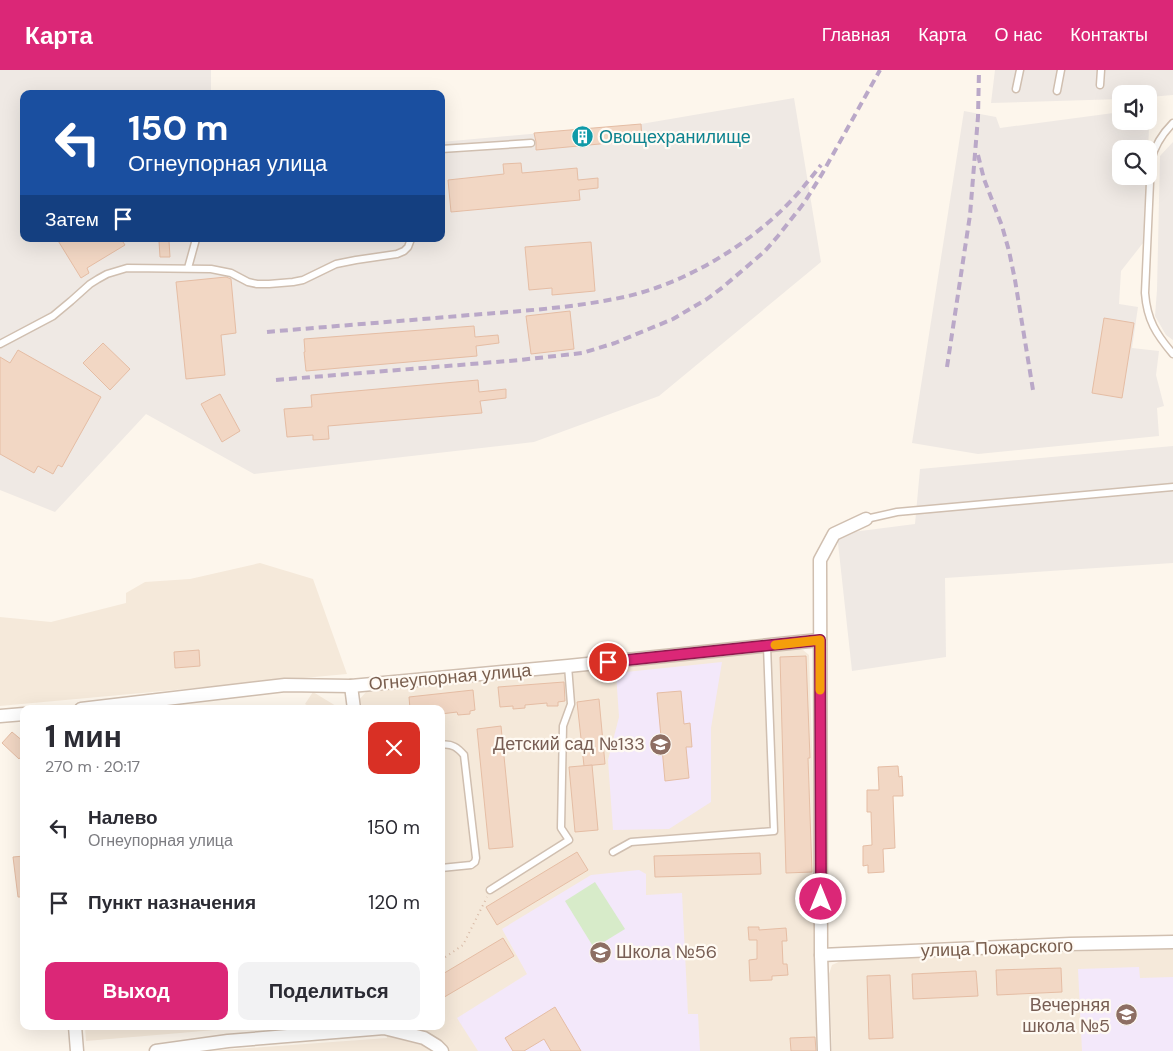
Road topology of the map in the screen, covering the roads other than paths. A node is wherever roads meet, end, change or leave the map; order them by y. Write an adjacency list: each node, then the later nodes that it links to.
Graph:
1 (1020, 70): 5 (lane)
2 (1061, 70): 6 (lane)
3 (1101, 70): 4 (lane)
4 (1100, 85)
5 (1016, 89)
6 (1057, 91)
7 (1173, 123): 14 (lane)
8 (531, 143): 9 (lane)
9 (445, 150)
10 (195, 242): 12 (lane)
11 (410, 242): 12 (lane)
12 (188, 268): 13 (lane)
13 (0, 344)
14 (1173, 354)
15 (1173, 487): 16 (lane)
16 (866, 518): 17 (street)
17 (820, 640): 18 (street, Огнеупорная улица); 30 (street)
18 (767, 646): 19 (street, Огнеупорная улица); 26 (lane)
19 (568, 666): 20 (street, Огнеупорная улица); 28 (lane)
20 (352, 686): 21 (street, Огнеупорная улица); 22 (street)
21 (115, 705)
22 (354, 705)
23 (20, 714): 24 (street)
24 (0, 716)
25 (445, 744): 27 (lane)
26 (613, 852)
27 (445, 868)
28 (490, 890)
29 (1173, 942): 30 (street, улица Пожарского)
30 (821, 955): 37 (street)
31 (75, 1030): 34 (street)
32 (350, 1030): 35 (street)
33 (394, 1030): 36 (street)
34 (77, 1051)
35 (163, 1051)
36 (442, 1051)
37 (824, 1051)

